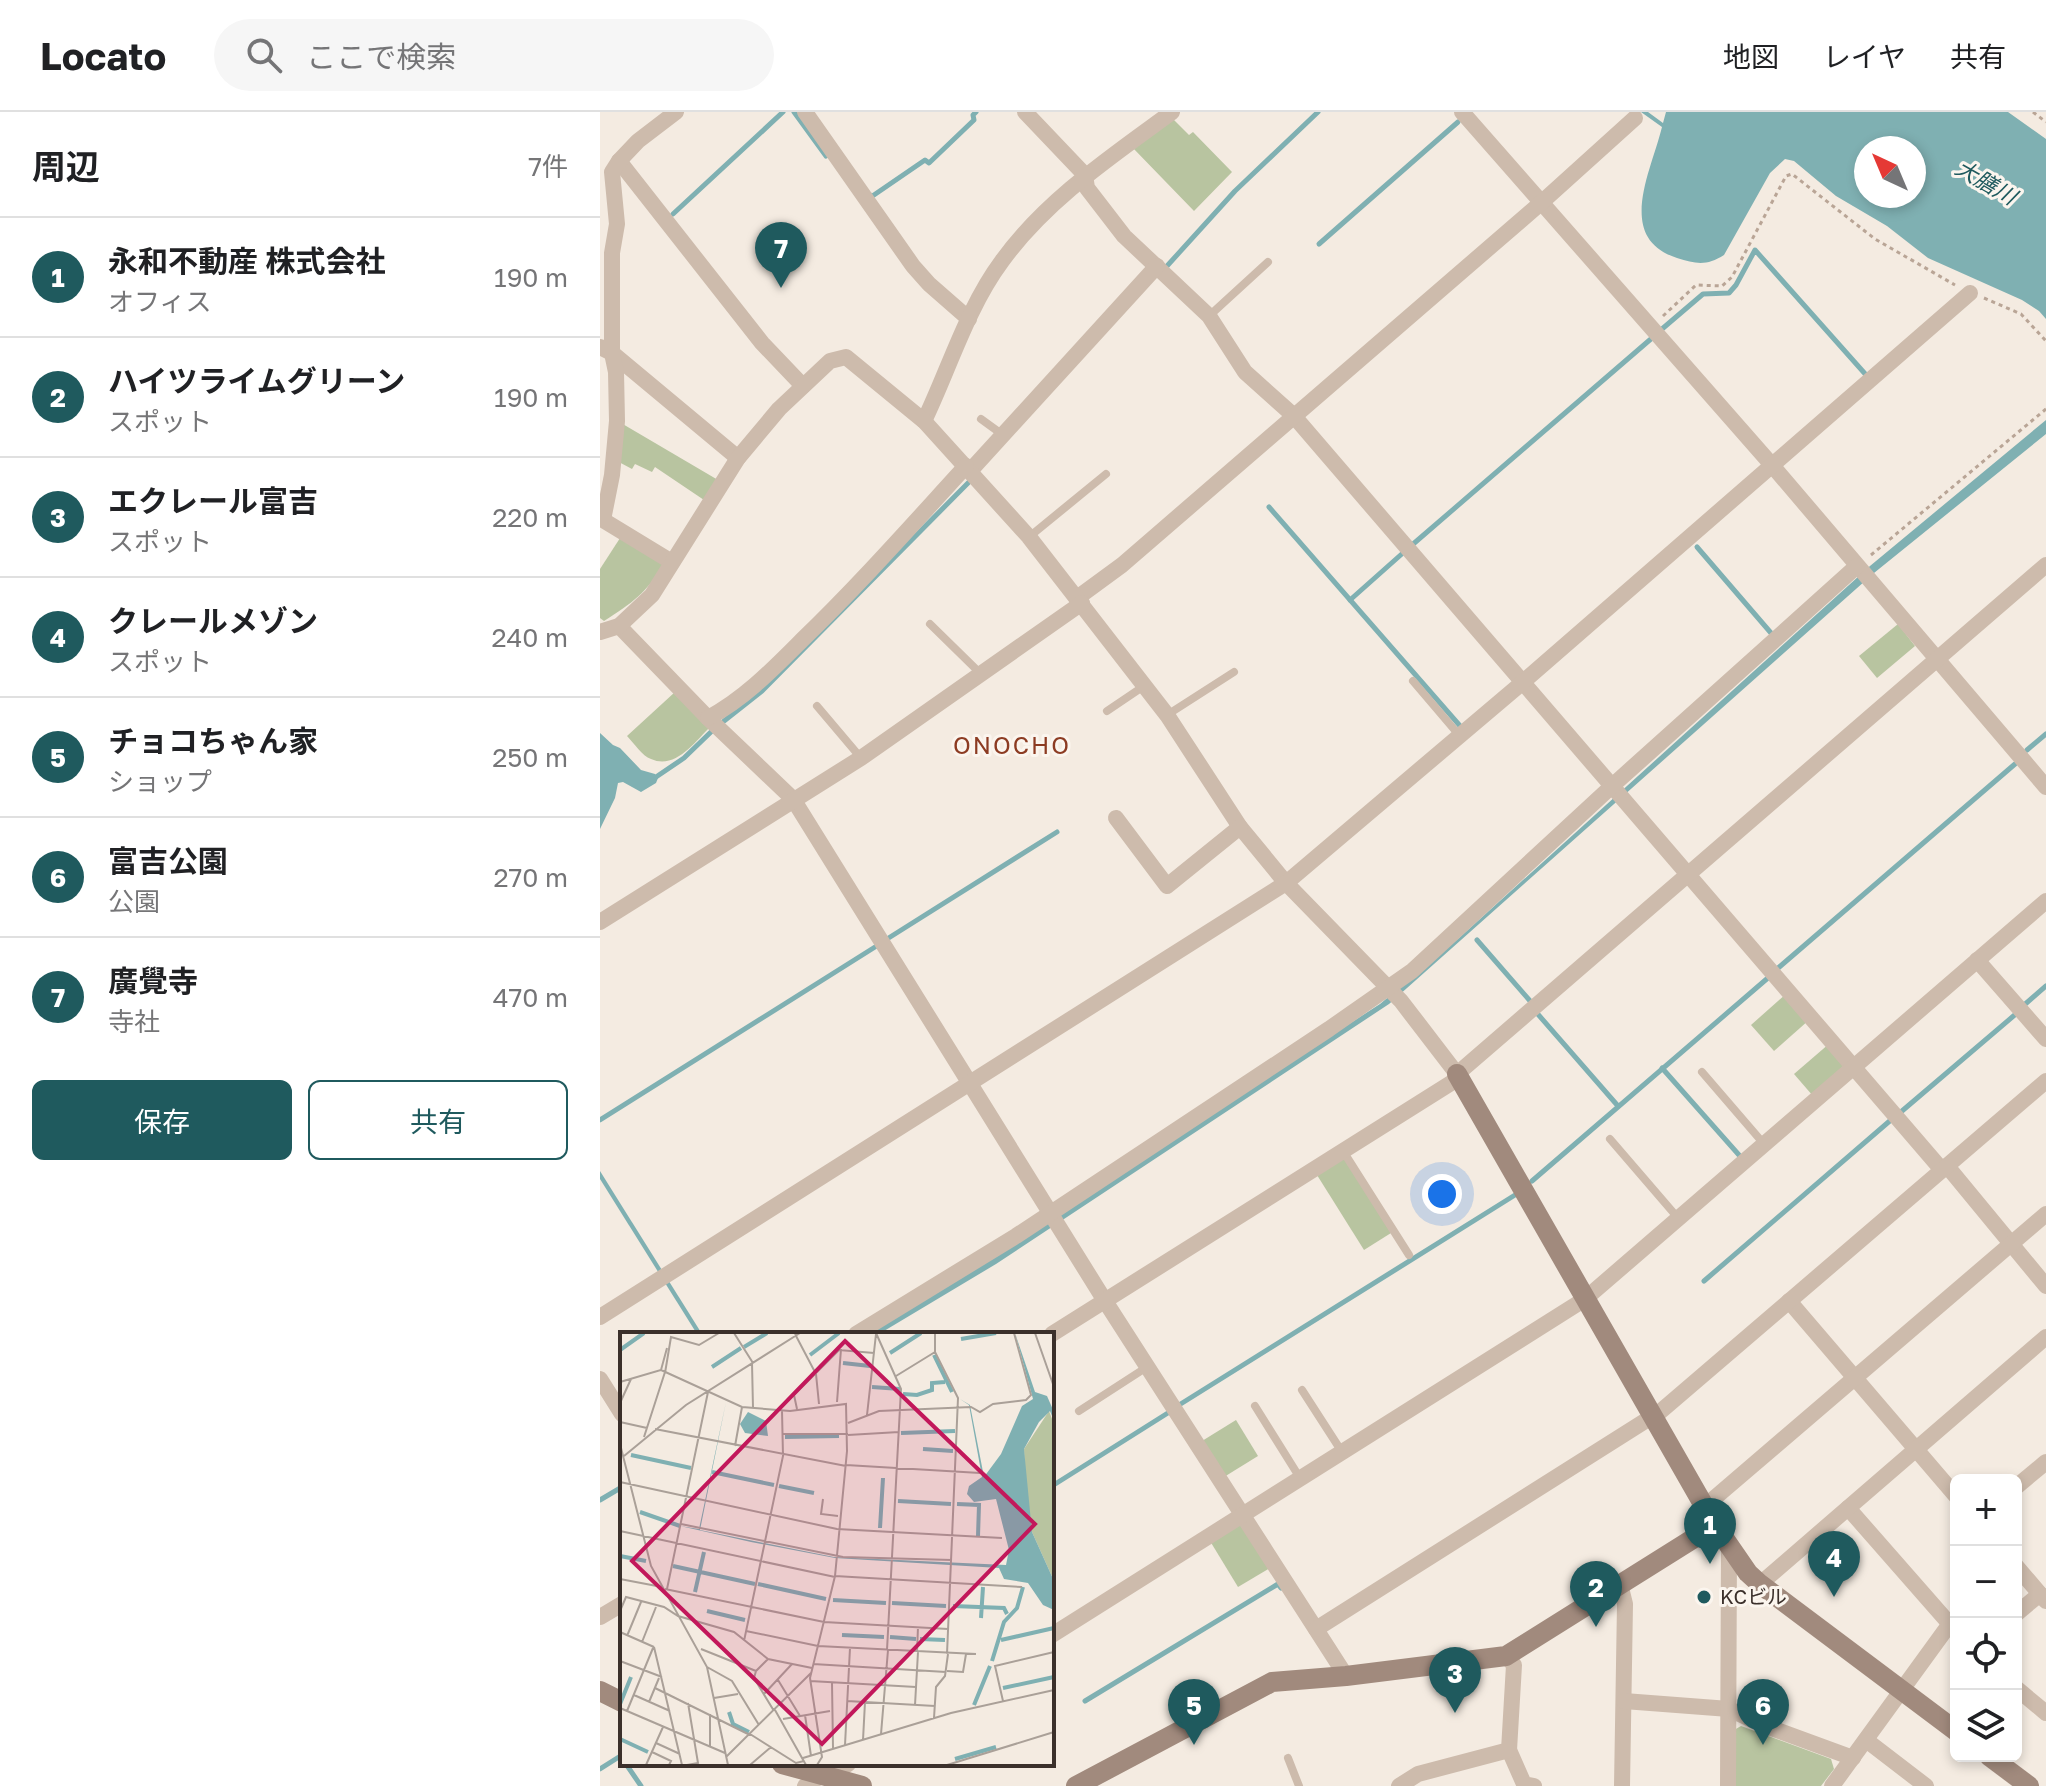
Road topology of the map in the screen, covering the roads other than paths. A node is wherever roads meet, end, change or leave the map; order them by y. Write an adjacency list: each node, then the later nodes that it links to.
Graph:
1 (676, 112): 7 (street)
2 (805, 112): 14 (street)
3 (1025, 112): 8 (street)
4 (1172, 112): 8 (street)
5 (1462, 112): 9 (street)
6 (1635, 118): 9 (street)
7 (619, 161): 15 (street); 16 (street)
8 (1085, 175): 11 (street); 14 (street)
9 (1542, 202): 17 (street); 22 (street)
10 (1268, 262): 13 (lane)
11 (1157, 266): 13 (street); 20 (street)
12 (1970, 293): 22 (street)
13 (1209, 316): 17 (street)
14 (969, 319): 19 (street)
15 (606, 350): 21 (street); 25 (street)
16 (803, 386): 19 (street); 21 (street)
17 (1293, 415): 30 (street); 37 (street)
18 (981, 419): 20 (lane)
19 (924, 421): 23 (street)
20 (1003, 435): 23 (street)
21 (738, 458): 27 (street)
22 (1771, 464): 29 (street); 37 (street)
23 (968, 468): 26 (street); 42 (street)
24 (1106, 474): 26 (lane)
25 (602, 519): 27 (street)
26 (1029, 537): 30 (street)
27 (672, 562): 32 (street)
28 (2046, 565): 33 (street)
29 (1863, 573): 33 (street); 46 (street)
30 (1080, 600): 35 (street); 38 (street)
31 (930, 624): 35 (lane)
32 (606, 627): 42 (street)
33 (1935, 659): 45 (street); 50 (street)
34 (1234, 672): 41 (lane)
35 (981, 674): 44 (street)
36 (1413, 681): 43 (lane)
37 (1523, 682): 43 (street); 46 (street)
38 (1144, 685): 40 (lane); 41 (street)
39 (817, 706): 44 (lane)
40 (1107, 711)
41 (1167, 715): 49 (street)
42 (708, 718): 47 (street)
43 (1459, 735): 51 (street)
44 (861, 758): 47 (street)
45 (2046, 787)
46 (1616, 791): 50 (street); 55 (street)
47 (793, 799): 53 (street); 61 (street)
48 (1116, 818): 49 (street)
49 (1240, 827): 51 (street)
50 (1689, 873): 57 (street); 59 (street)
51 (1286, 883): 55 (street); 61 (street)
52 (2046, 901): 54 (street)
53 (600, 922)
54 (1977, 960): 56 (street); 57 (street)
55 (1392, 992): 59 (street); 67 (street)
56 (2046, 1039)
57 (1853, 1066): 63 (street); 65 (street)
58 (1702, 1072): 63 (lane)
59 (1458, 1076): 64 (street); 72 (street)
60 (2046, 1081): 65 (street)
61 (969, 1083): 67 (street); 75 (street)
62 (1610, 1139): 68 (lane)
63 (1764, 1144): 68 (street)
64 (1343, 1151): 70 (lane); 73 (street)
65 (1944, 1168): 69 (street); 74 (street)
66 (2046, 1214): 69 (street)
67 (1054, 1217): 73 (street); 76 (street)
68 (1678, 1218): 72 (street)
69 (2011, 1244): 71 (street); 81 (street)
70 (1409, 1255)
71 (2046, 1286)
72 (1585, 1299): 86 (street); 88 (street)
73 (1105, 1301): 77 (street); 79 (street)
74 (1789, 1301): 81 (street); 86 (street)
75 (600, 1317)
76 (859, 1332)
77 (1054, 1333)
78 (2046, 1337): 87 (street)
79 (1148, 1367): 85 (lane); 94 (street)
80 (600, 1379): 84 (street)
81 (1856, 1379): 87 (street); 95 (street)
82 (1302, 1390): 88 (lane)
83 (1255, 1406): 90 (lane)
84 (620, 1411)
85 (1079, 1411)
86 (1654, 1416): 95 (street); 105 (street)
87 (1916, 1449): 92 (street); 93 (street)
88 (1342, 1452): 90 (street)
89 (2046, 1462): 91 (street)
90 (1300, 1478): 94 (street)
91 (2022, 1482)
92 (1950, 1489)
93 (1848, 1508): 99 (street); 104 (street)
94 (1243, 1514): 105 (street); 107 (street)
95 (1710, 1516): 96 (street); 98 (street)
96 (1729, 1546): 99 (street); 115 (street)
97 (2022, 1573): 100 (street)
98 (1620, 1584): 108 (street); 114 (street)
99 (1760, 1584): 112 (street)
100 (2043, 1598): 102 (street)
101 (620, 1605): 103 (street)
102 (2022, 1610)
103 (600, 1617)
104 (1950, 1625)
105 (1316, 1629): 109 (street)
106 (1950, 1632): 112 (street)
107 (1054, 1634)
108 (1506, 1656): 109 (street); 119 (street)
109 (1346, 1676): 127 (street)
110 (2018, 1690): 116 (street)
111 (600, 1691): 113 (street)
112 (1903, 1691): 117 (street); 118 (street)
113 (620, 1701)
114 (1624, 1701): 115 (street); 131 (street)
115 (1729, 1709): 121 (street); 132 (street)
116 (2046, 1713)
117 (1950, 1726)
118 (1866, 1740): 121 (street); 134 (street)
119 (1509, 1750): 129 (street); 130 (street)
120 (1288, 1758): 128 (lane)
121 (1853, 1758): 133 (street)
122 (1997, 1762): 135 (street)
123 (786, 1766): 125 (street)
124 (843, 1766): 125 (street)
125 (817, 1780): 126 (street)
126 (862, 1786)
127 (1076, 1786)
128 (1299, 1786)
129 (1399, 1786)
130 (1534, 1786)
131 (1622, 1786)
132 (1728, 1786)
133 (1832, 1786)
134 (1926, 1786)
135 (2029, 1786)

